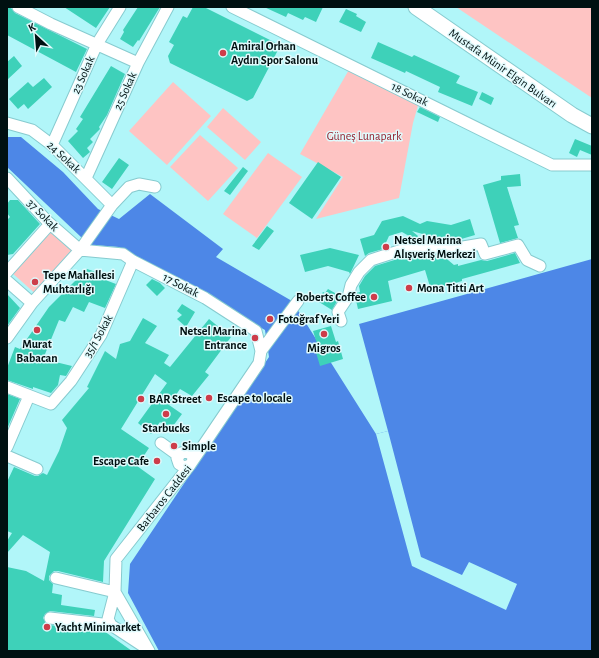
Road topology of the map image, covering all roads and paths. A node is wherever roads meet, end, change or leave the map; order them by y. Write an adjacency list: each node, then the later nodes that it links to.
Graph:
1 (18, 7): 6 (street)
2 (120, 7): 6 (street, 23 Sokak)
3 (168, 7): 7 (street, 25 Sokak)
4 (232, 7): 11 (street, 18 Sokak)
5 (416, 7): 9 (street, Mustafa Münir Elgin Bulvarı)
6 (97, 44): 7 (street); 10 (street, 23 Sokak)
7 (138, 63): 12 (street, 25 Sokak)
8 (7, 123): 10 (street, 24 Sokak)
9 (592, 126)
10 (52, 145): 12 (street, 24 Sokak)
11 (592, 166)
12 (86, 178): 15 (street, 24 Sokak)
13 (9, 184): 16 (street, 37 Sokak)
14 (155, 188): 15 (street)
15 (110, 207): 17 (street)
16 (50, 224): 17 (street, 37 Sokak); 20 (street)
17 (82, 247): 18 (street, 17 Sokak); 23 (street)
18 (133, 261): 26 (street, 17 Sokak); 28 (street, 35/1 Sokak)
19 (540, 266): 24 (street)
20 (7, 272)
21 (7, 281): 23 (street)
22 (298, 301): 26 (street, Barbaros Caddesi)
23 (32, 303): 25 (street)
24 (341, 321)
25 (7, 338)
26 (261, 351): 32 (street, Barbaros Caddesi)
27 (7, 387): 28 (street)
28 (29, 396): 30 (street)
29 (161, 443): 32 (street)
30 (7, 447)
31 (7, 456): 33 (street)
32 (192, 463): 35 (street, Barbaros Caddesi)
33 (37, 469)
34 (56, 578): 35 (street)
35 (115, 592): 37 (street, Barbaros Caddesi); 38 (street)
36 (50, 618): 37 (street)
37 (111, 625): 38 (street)
38 (149, 650)

